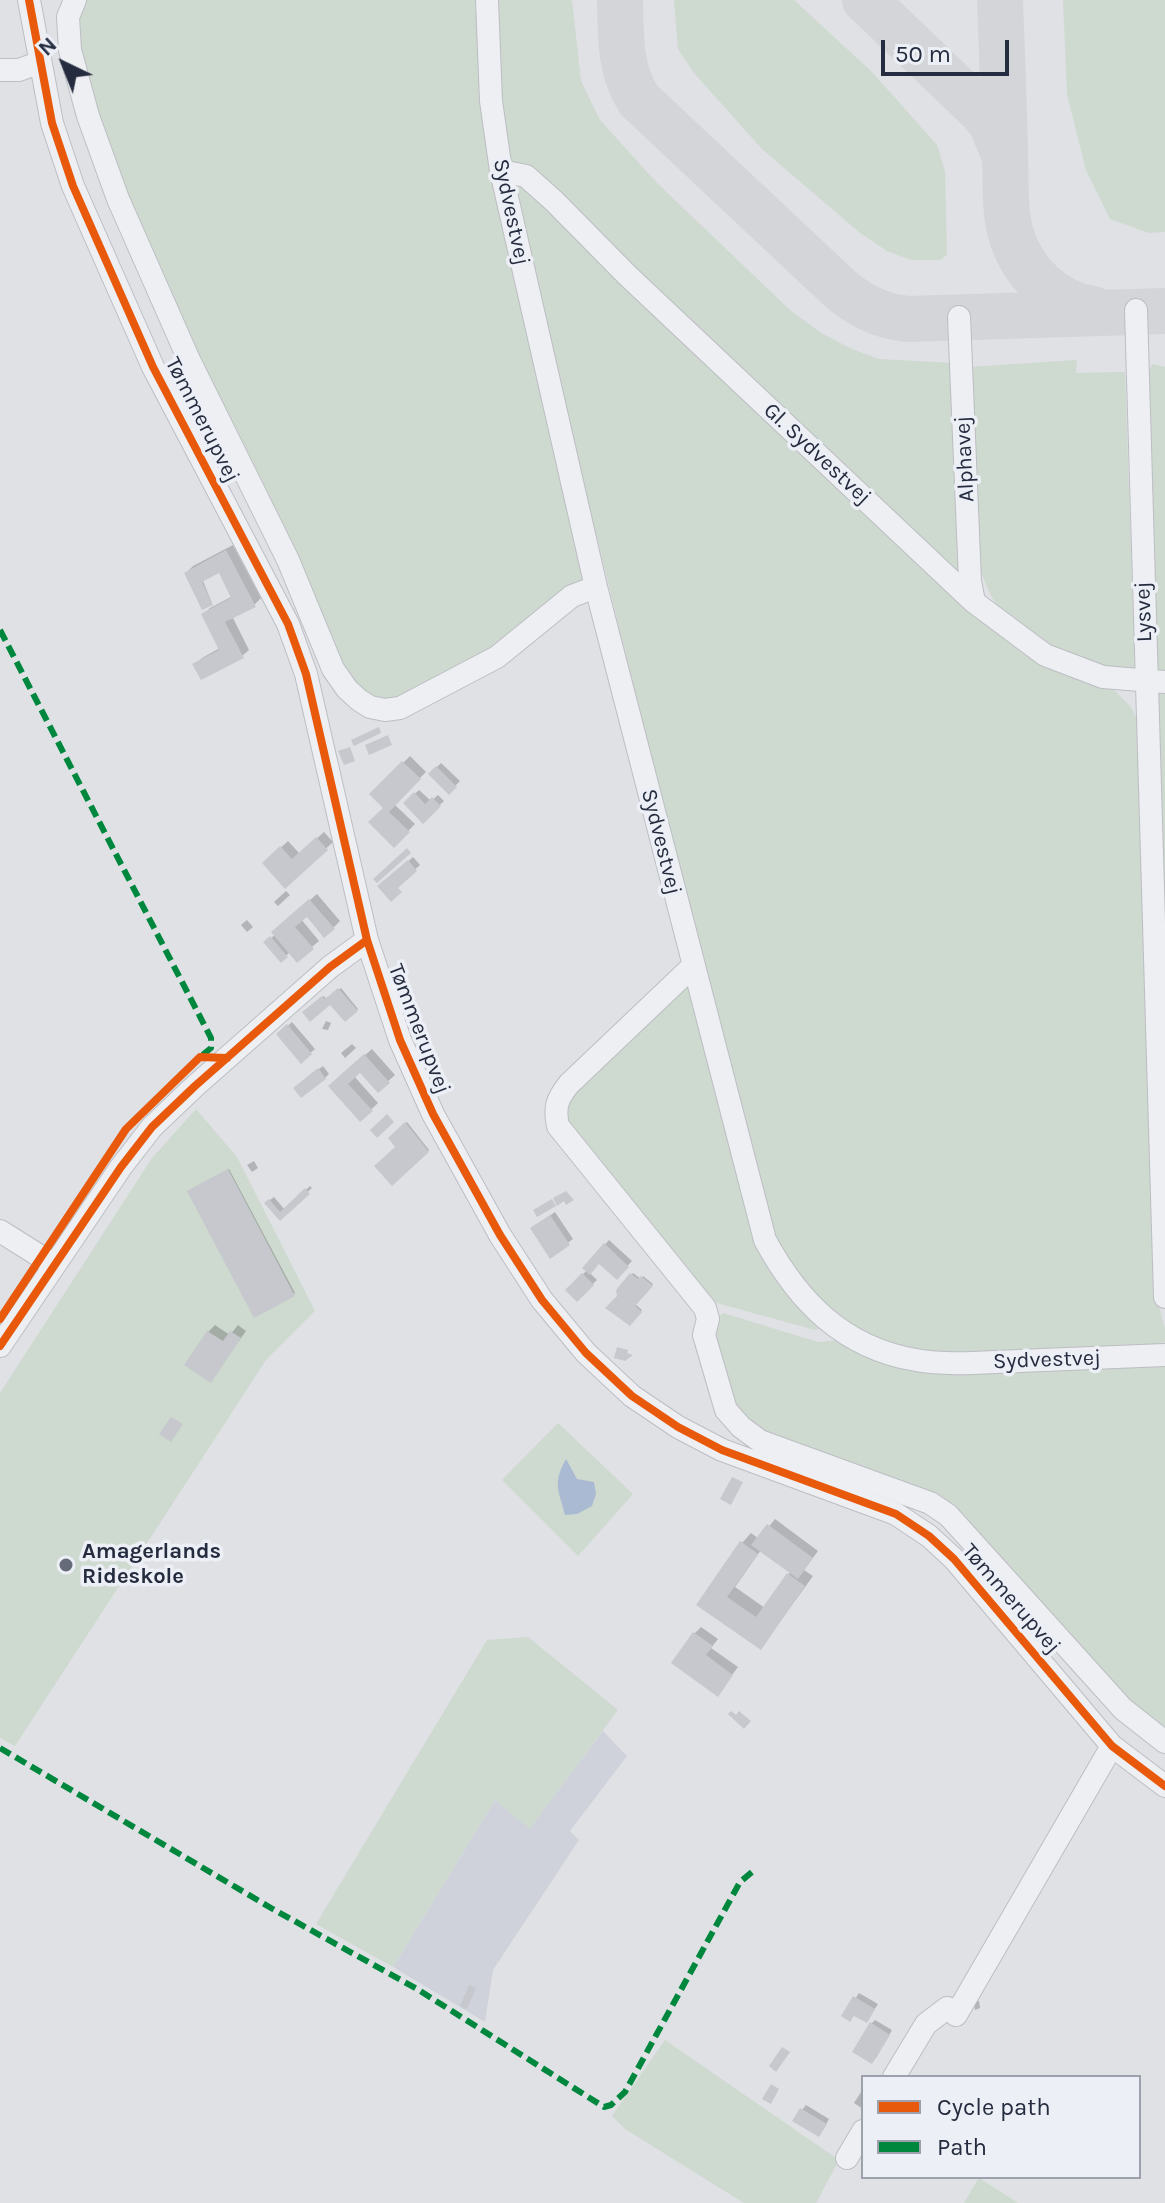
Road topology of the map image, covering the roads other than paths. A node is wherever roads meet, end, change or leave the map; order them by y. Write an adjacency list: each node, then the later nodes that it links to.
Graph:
1 (29, 0): 4 (street, Tømmerupvej)
2 (75, 0): 9 (street)
3 (487, 0): 6 (street, Sydvestvej)
4 (38, 63): 5 (street); 12 (street, Tømmerupvej)
5 (0, 70)
6 (501, 171): 9 (street, Sydvestvej); 10 (street, Gl. Sydvestvej)
7 (1136, 310): 11 (street, Lysvej)
8 (959, 317): 10 (street, Alphavej)
9 (596, 587): 13 (street, Sydvestvej)
10 (974, 602): 11 (street, Gl. Sydvestvej)
11 (1155, 682): 16 (street, Lysvej)
12 (367, 940): 15 (street); 20 (street, Tømmerupvej)
13 (693, 966): 18 (street, Sydvestvej); 19 (street)
14 (0, 1231): 15 (street)
15 (54, 1265): 17 (street)
16 (1165, 1297)
17 (0, 1346)
18 (1165, 1355)
19 (1165, 1742)
20 (1112, 1746): 21 (street, Tømmerupvej); 22 (street)
21 (1165, 1786)
22 (895, 2075)
23 (861, 2134): 24 (street)
24 (847, 2158)

